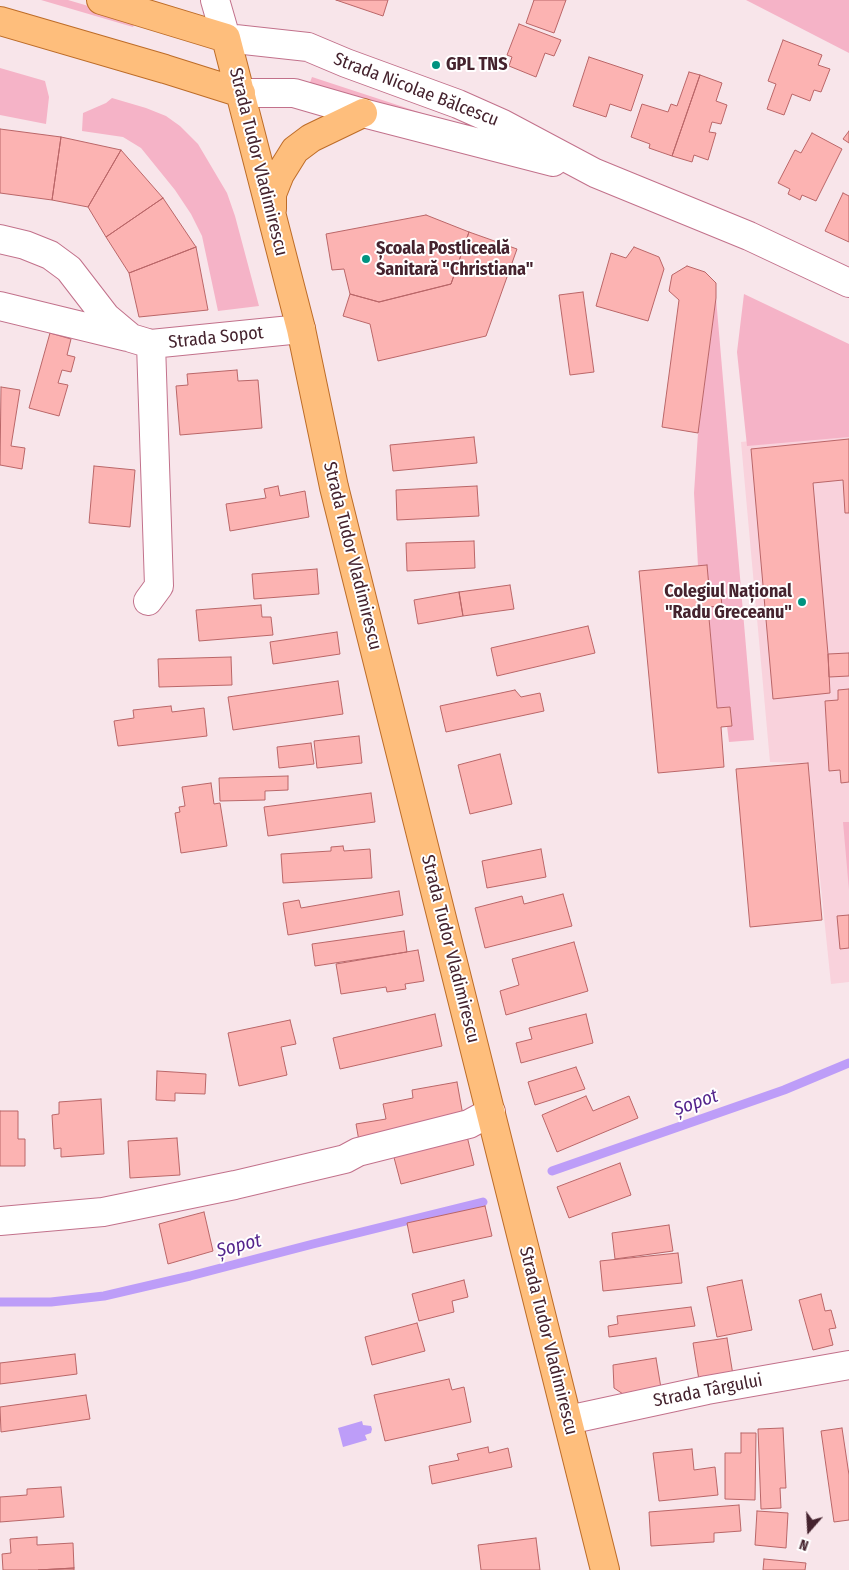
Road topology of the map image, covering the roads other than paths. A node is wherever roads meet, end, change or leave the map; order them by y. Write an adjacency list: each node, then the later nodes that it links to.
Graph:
1 (101, 0): 4 (main road)
2 (215, 0): 4 (street, Strada Tudor Vladimirescu)
3 (0, 21): 5 (main road)
4 (226, 38): 5 (main road, Strada Tudor Vladimirescu); 7 (street, Strada Nicolae Bălcescu)
5 (241, 94): 6 (street, Strada Nicolae Bălcescu); 8 (main road, Strada Tudor Vladimirescu)
6 (363, 113): 7 (street, Strada Nicolae Bălcescu); 8 (main road)
7 (595, 173): 10 (street, Strada Nicolae Bălcescu)
8 (272, 218): 12 (main road, Strada Tudor Vladimirescu)
9 (0, 239): 13 (street)
10 (849, 283)
11 (0, 306): 13 (street, Strada Sopot)
12 (301, 329): 13 (street, Strada Sopot); 15 (main road, Strada Tudor Vladimirescu)
13 (141, 341): 14 (street)
14 (148, 601)
15 (491, 1112): 16 (street); 18 (main road, Strada Tudor Vladimirescu)
16 (0, 1221)
17 (849, 1365): 18 (street, Strada Târgului)
18 (568, 1420): 19 (main road, Strada Tudor Vladimirescu)
19 (606, 1570)

